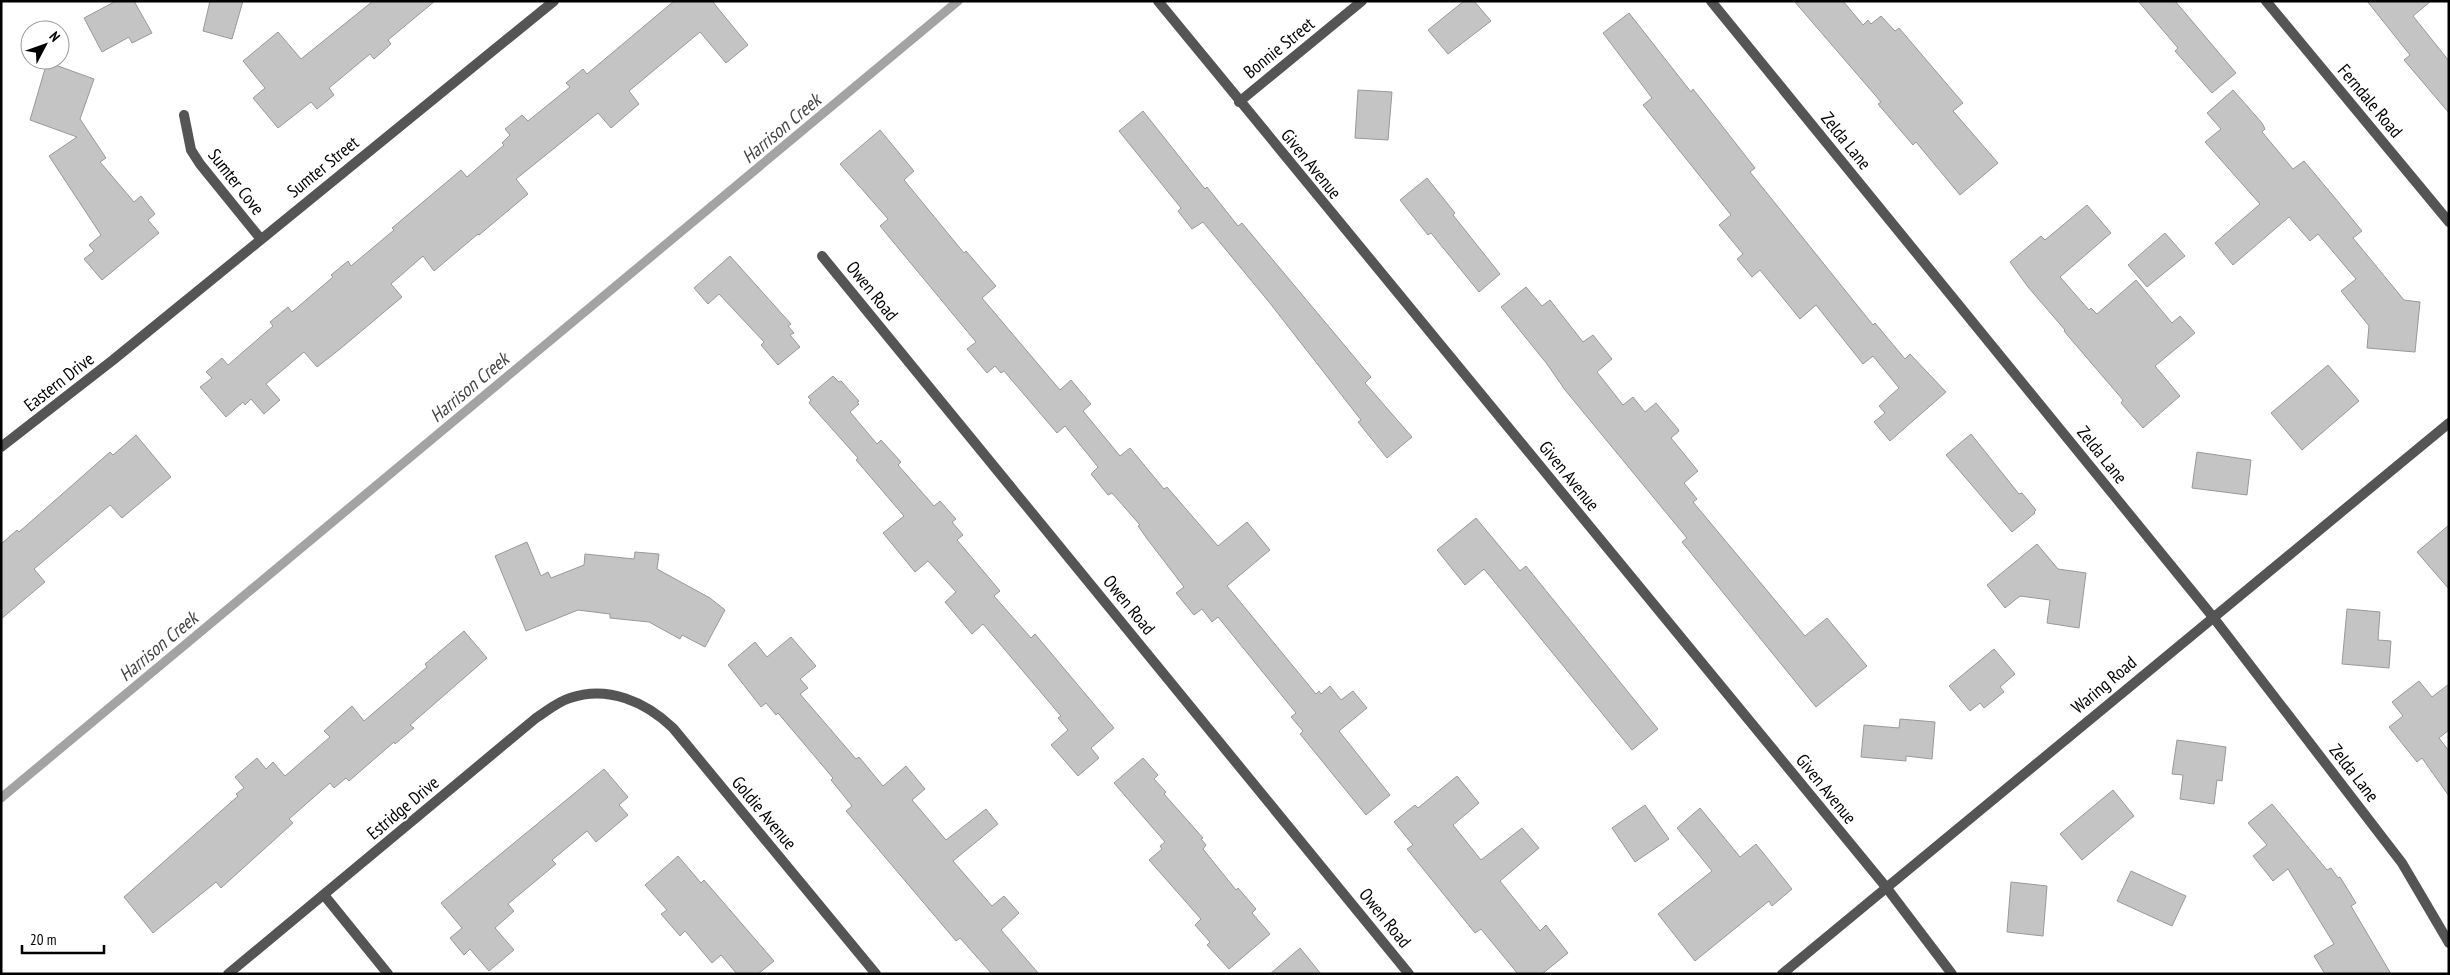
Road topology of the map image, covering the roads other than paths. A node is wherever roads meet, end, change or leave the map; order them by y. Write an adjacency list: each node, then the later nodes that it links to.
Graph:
1 (554, 1): 9 (street, Sumter Street)
2 (1158, 1): 6 (street, Given Avenue)
3 (1362, 1): 6 (street, Bonnie Street)
4 (1711, 1): 14 (street, Zelda Lane)
5 (2266, 1): 8 (street, Ferndale Road)
6 (1239, 102): 16 (street, Given Avenue)
7 (184, 115): 9 (street, Sumter Cove)
8 (2449, 222)
9 (260, 238): 11 (street, Sumter Street)
10 (822, 256): 22 (street, Owen Road)
11 (113, 360): 13 (street, Eastern Drive)
12 (2449, 423): 14 (street, Waring Road)
13 (1, 447)
14 (2213, 617): 16 (street, Waring Road); 18 (street, Zelda Lane)
15 (610, 695): 17 (street, Estridge Drive); 21 (street, Goldie Avenue)
16 (1886, 887): 23 (street, Waring Road); 24 (street, Given Avenue)
17 (324, 895): 19 (street, Estridge Drive); 20 (street)
18 (2449, 943)
19 (228, 974)
20 (388, 974)
21 (876, 974)
22 (1410, 974)
23 (1782, 974)
24 (1952, 974)

